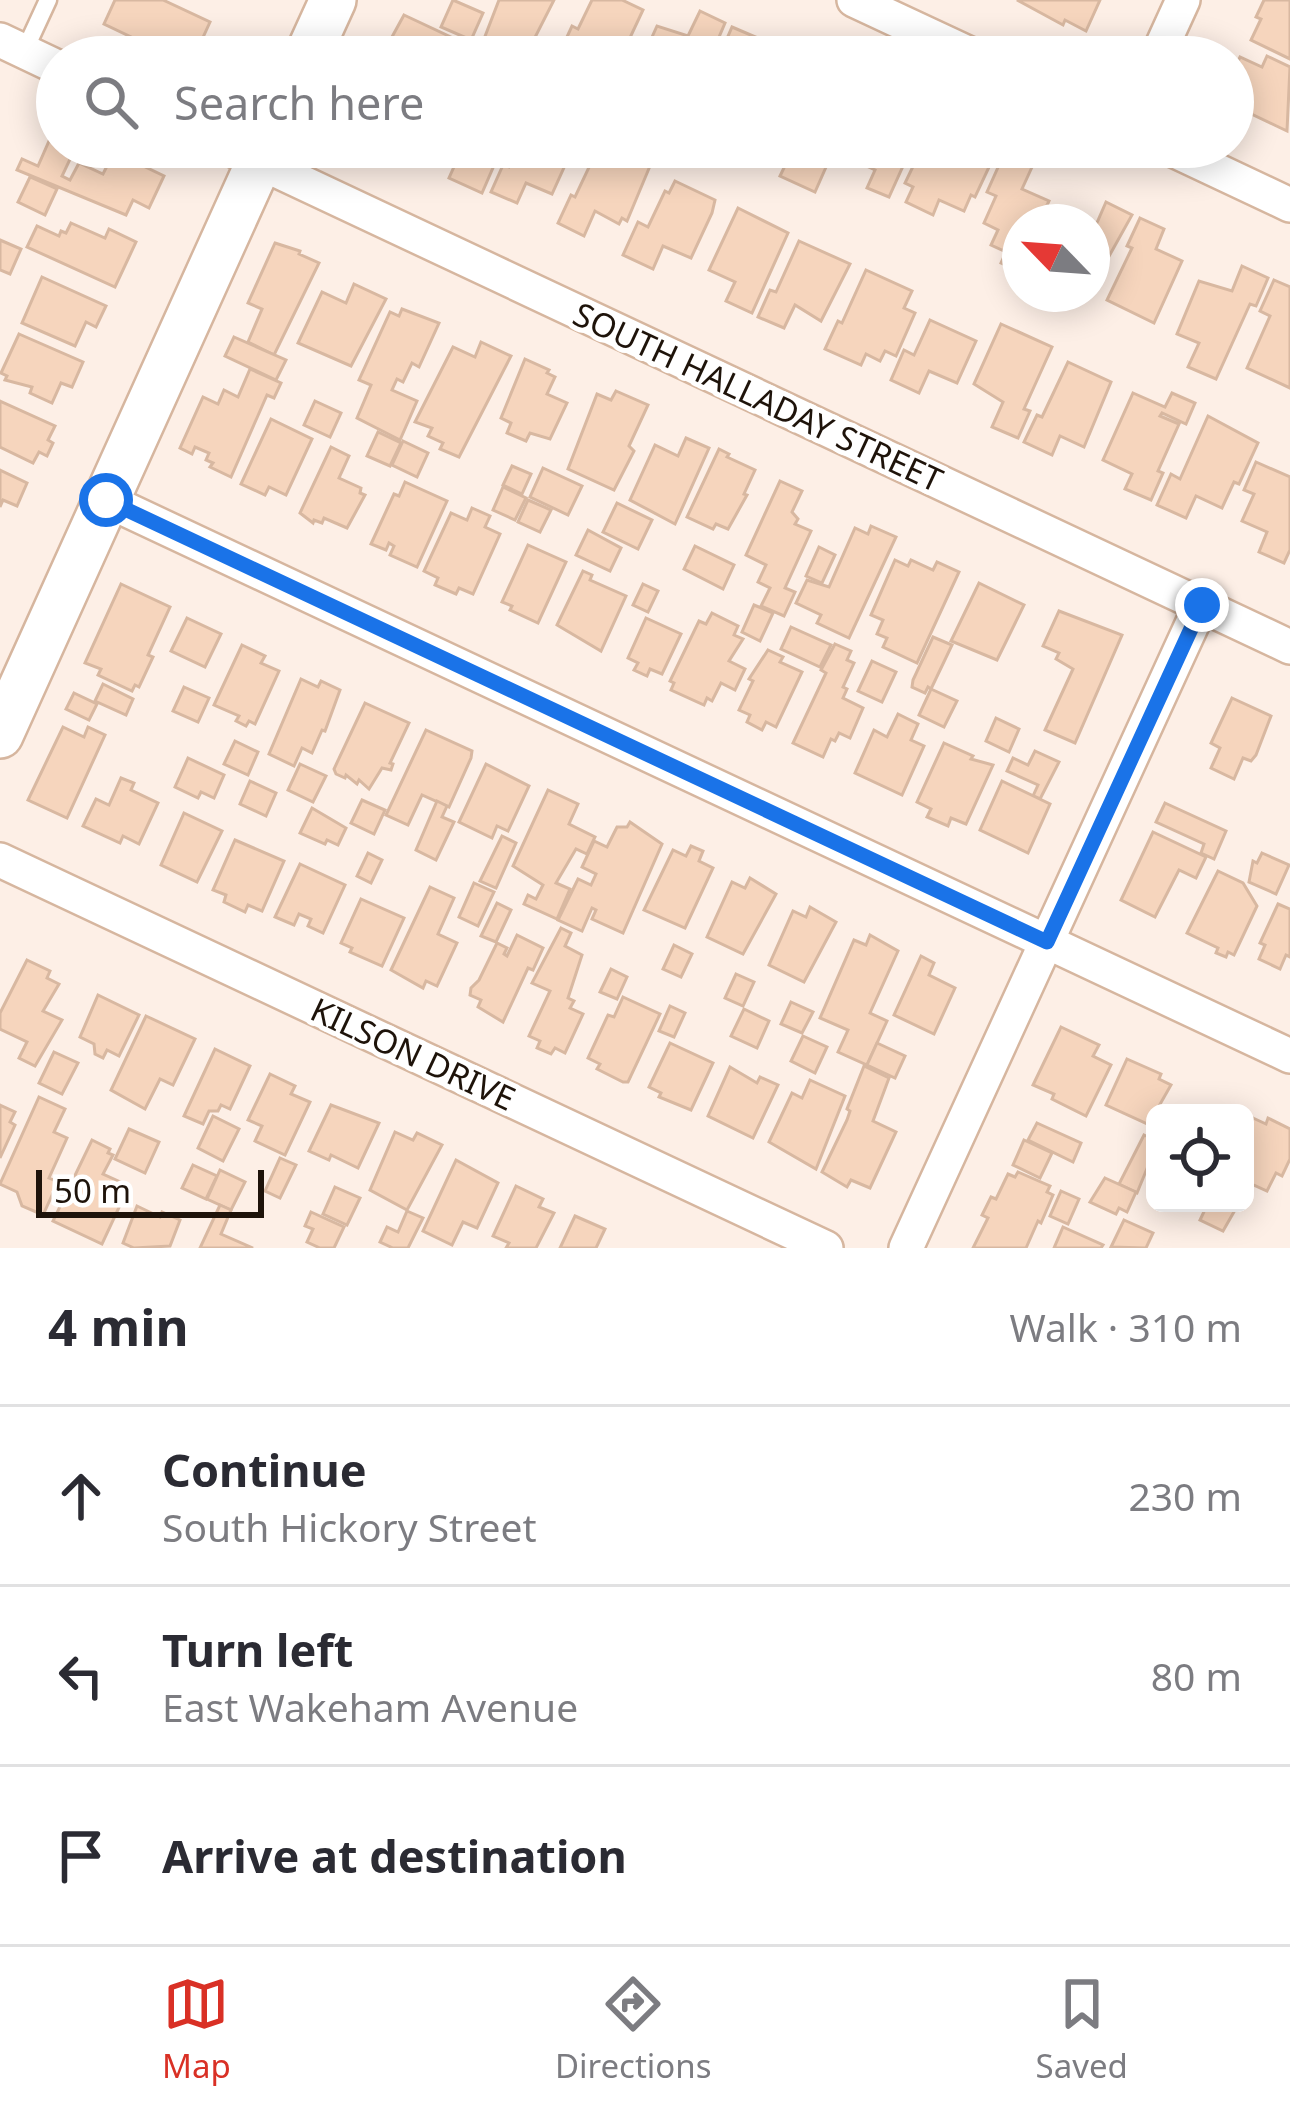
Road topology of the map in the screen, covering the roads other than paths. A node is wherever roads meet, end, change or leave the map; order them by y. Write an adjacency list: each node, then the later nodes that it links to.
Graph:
1 (48, 0): 8 (lane)
2 (333, 0): 5 (street)
3 (854, 0): 6 (street)
4 (1183, 0): 7 (street)
5 (317, 36)
6 (931, 36)
7 (1167, 36)
8 (12, 46)
9 (244, 168): 13 (street)
10 (285, 168): 14 (street, SOUTH HALLADAY STREET)
11 (1212, 168): 12 (street)
12 (1290, 205)
13 (106, 500): 16 (street); 18 (street)
14 (1202, 605): 15 (street, SOUTH HALLADAY STREET); 18 (street)
15 (1290, 646)
16 (0, 735)
17 (0, 860): 20 (street, KILSON DRIVE)
18 (1047, 942): 19 (street); 21 (street)
19 (1290, 1056)
20 (826, 1248)
21 (906, 1248)

